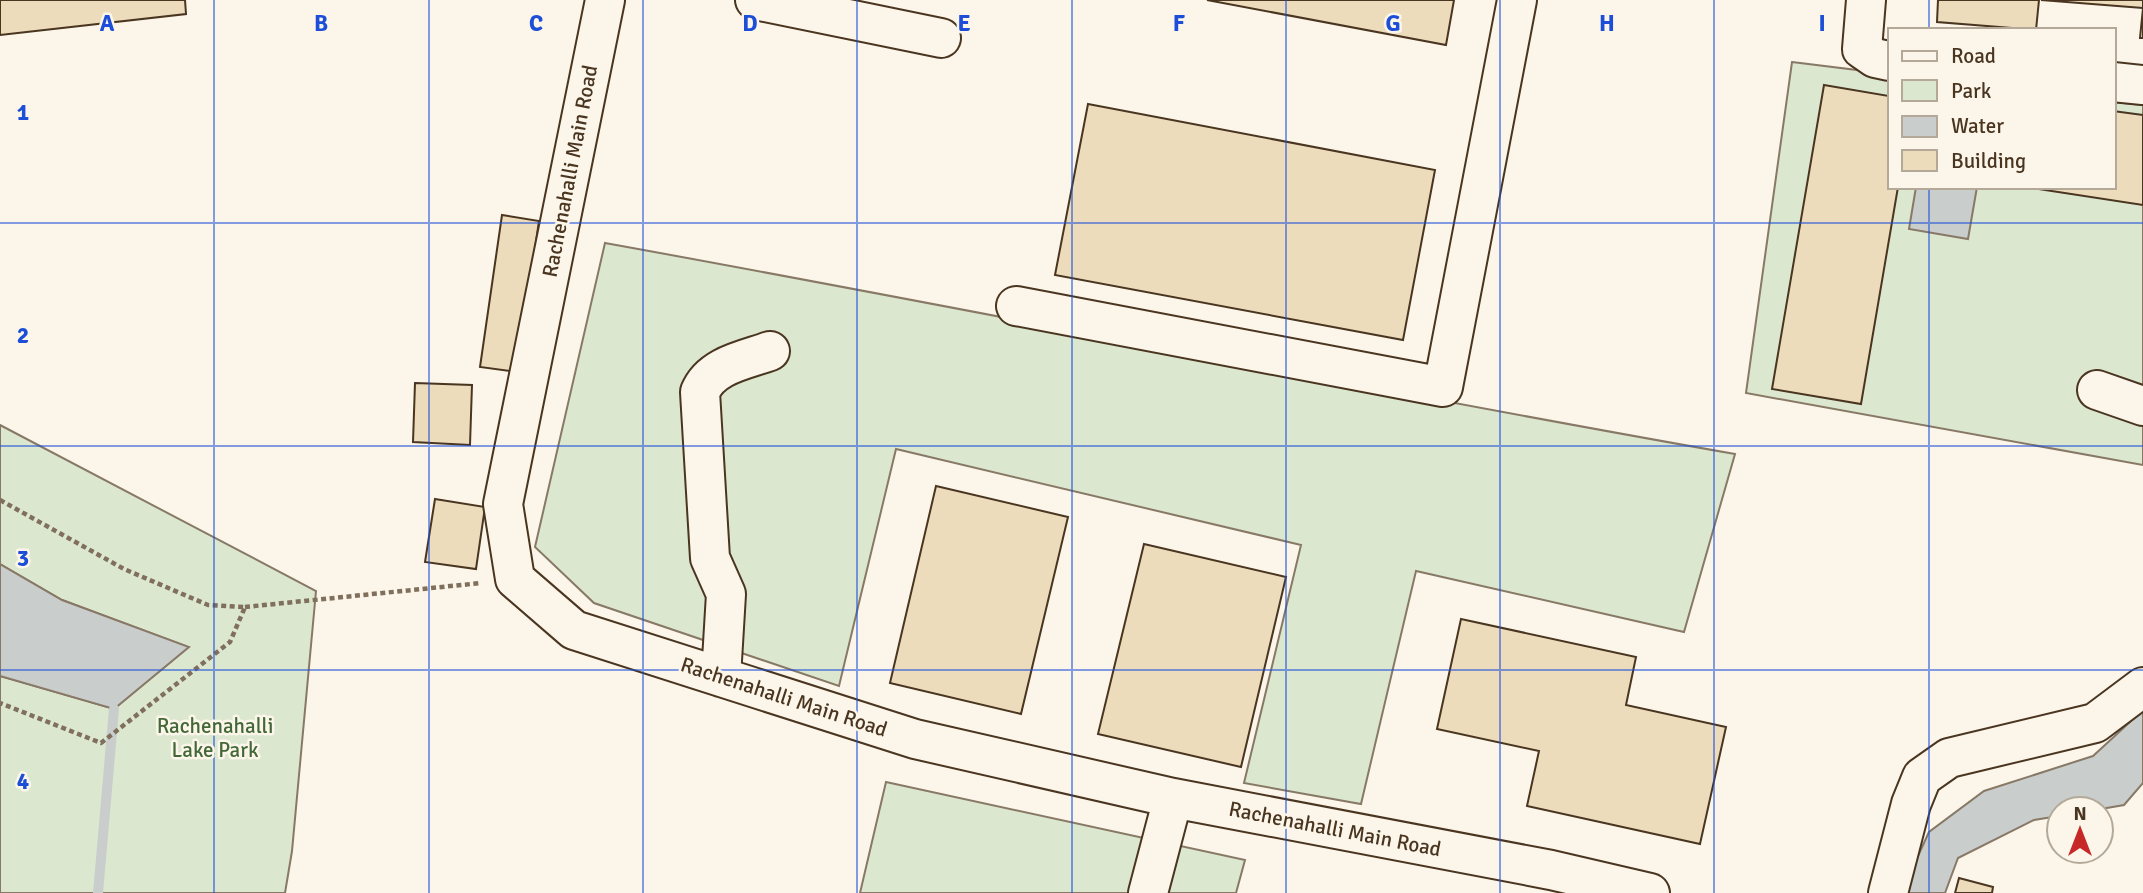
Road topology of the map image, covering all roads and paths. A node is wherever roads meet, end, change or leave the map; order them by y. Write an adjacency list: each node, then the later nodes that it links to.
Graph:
1 (605, 0): 14 (street, Rachenahalli Main Road)
2 (755, 0): 5 (street)
3 (1517, 0): 9 (street)
4 (1866, 0): 6 (street)
5 (941, 38)
6 (1888, 61)
7 (2115, 82): 8 (street)
8 (2143, 85)
9 (1016, 306)
10 (770, 351): 16 (street)
11 (2097, 390): 12 (street)
12 (2143, 406)
13 (0, 500): 15 (path)
14 (515, 579): 15 (path); 16 (street, Rachenahalli Main Road)
15 (245, 607): 18 (path)
16 (721, 677): 19 (street, Rachenahalli Main Road)
17 (2143, 687): 22 (street)
18 (0, 703)
19 (1173, 798): 20 (street); 21 (street, Rachenahalli Main Road)
20 (1148, 893)
21 (1650, 893)
22 (1888, 893)

